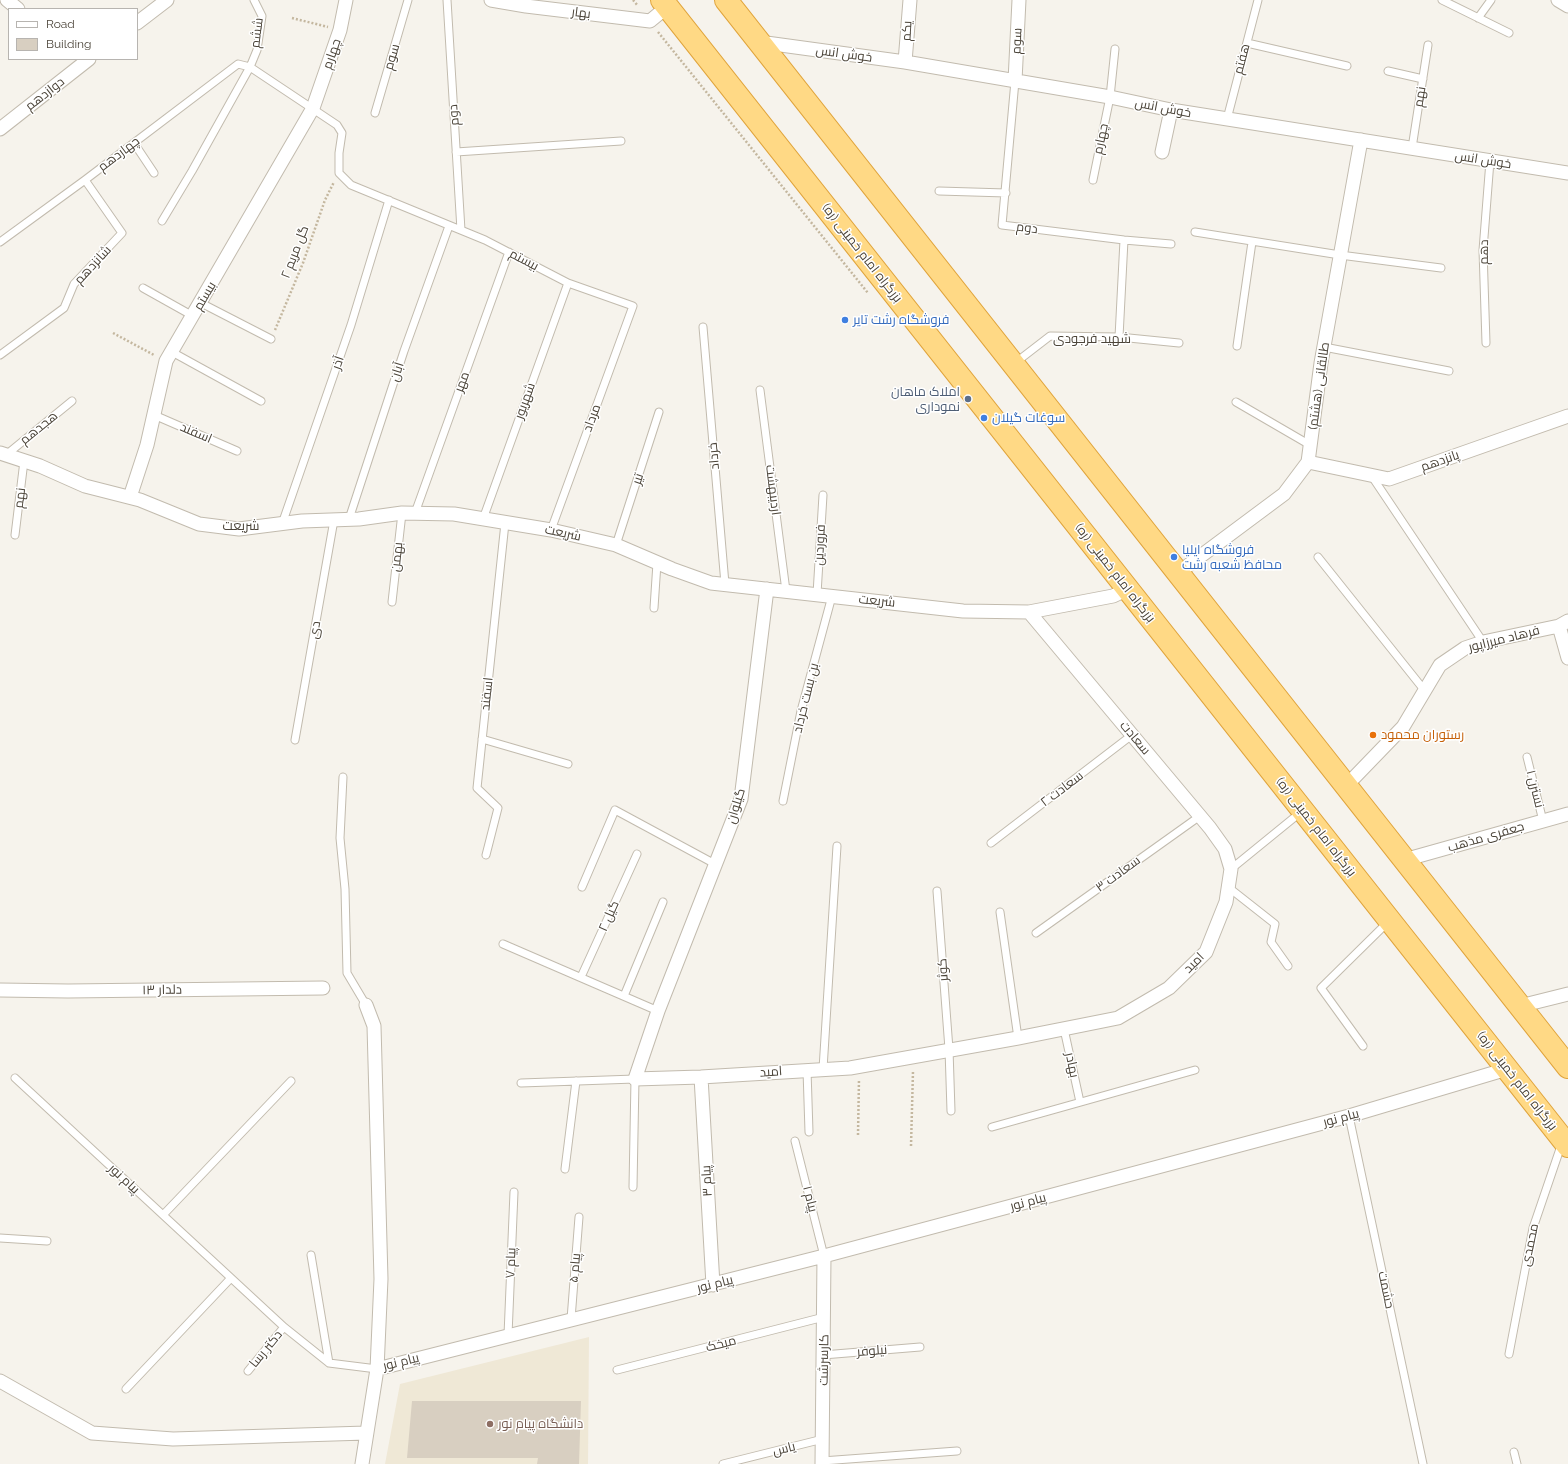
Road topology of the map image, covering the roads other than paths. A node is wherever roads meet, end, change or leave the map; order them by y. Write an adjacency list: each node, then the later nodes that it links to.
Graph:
1 (7, 0): 17 (street)
2 (167, 0): 19 (street)
3 (254, 0): 28 (lane, ششم)
4 (346, 0): 33 (street, چهارم)
5 (408, 0): 35 (lane, سوم)
6 (447, 0): 42 (lane, دوم)
7 (491, 0): 15 (street, بهار)
8 (726, 0): 21 (highway)
9 (910, 0): 26 (street, یکم)
10 (1019, 0): 31 (street, سوم)
11 (1258, 0): 22 (lane, هفتم)
12 (1442, 0): 18 (lane)
13 (1491, 0): 18 (lane)
14 (1558, 0): 16 (street)
15 (665, 3): 108 (highway, بزرگراه امام خمینی (ره))
16 (1568, 6)
17 (17, 8)
18 (1478, 18): 20 (lane)
19 (138, 22)
20 (1509, 32)
21 (759, 42): 26 (street, خوش انس); 77 (highway)
22 (1247, 43): 27 (lane); 36 (lane, هفتم)
23 (1428, 45): 30 (lane, نهم)
24 (1115, 49): 32 (lane, چهارم)
25 (86, 60): 37 (street, دوازدهم)
26 (905, 62): 31 (street, خوش انس)
27 (1347, 66)
28 (250, 67): 33 (lane); 40 (lane, چهاردهم); 52 (lane, ششم)
29 (1388, 71): 30 (lane)
30 (1423, 79): 41 (lane, نهم)
31 (1015, 81): 32 (street, خوش انس); 50 (lane, دوم)
32 (1110, 97): 34 (street, خوش انس); 48 (lane, چهارم)
33 (313, 108): 51 (lane, بیستم); 65 (street, بیستم)
34 (1171, 110): 36 (street, خوش انس); 43 (street)
35 (375, 114)
36 (1227, 119): 38 (street, خوش انس)
37 (1, 127)
38 (1361, 140): 41 (street, خوش انس); 61 (street, طالقانی (هشتم))
39 (621, 141): 42 (lane)
40 (134, 143): 45 (lane); 47 (lane, چهاردهم)
41 (1412, 148): 44 (street, خوش انس)
42 (456, 152): 54 (lane, دوم)
43 (1162, 152)
44 (1490, 161): 46 (street, خوش انس); 72 (lane, دهم)
45 (154, 173)
46 (1568, 174)
47 (85, 180): 57 (lane, چهاردهم); 75 (lane, شانزدهم)
48 (1093, 180)
49 (939, 191): 50 (lane)
50 (1006, 193): 56 (lane, دوم)
51 (389, 200): 53 (lane, بیستم); 99 (lane, آذر)
52 (162, 221)
53 (449, 226): 54 (lane, بیستم); 95 (lane, آبان)
54 (461, 230): 60 (lane, بیستم)
55 (1195, 232): 58 (lane)
56 (1124, 240): 59 (lane, دوم); 69 (lane)
57 (0, 242)
58 (1252, 242): 61 (lane); 73 (lane)
59 (1171, 244)
60 (509, 252): 63 (lane, بیستم); 94 (lane, مهر)
61 (1340, 255): 62 (lane); 74 (street, طالقانی (هشتم))
62 (1442, 268)
63 (568, 283): 66 (lane, بیستم); 96 (lane, شهریور)
64 (142, 288): 67 (lane)
65 (201, 303): 67 (street, بیستم); 70 (lane)
66 (632, 306): 100 (lane, مرداد)
67 (193, 316): 76 (street, بیستم)
68 (703, 327): 106 (lane, خرداد)
69 (1119, 337): 71 (lane, شهید فرجودی); 77 (lane, شهید فرجودی)
70 (271, 339)
71 (1179, 343)
72 (1486, 343)
73 (1237, 346)
74 (1324, 346): 78 (lane); 86 (street, طالقانی (هشتم))
75 (0, 355)
76 (169, 357): 81 (lane); 84 (street, بیستم)
77 (1013, 364): 105 (highway)
78 (1449, 371)
79 (760, 390): 109 (lane, اردیبهشت)
80 (72, 401): 88 (lane, هجدهم)
81 (261, 401)
82 (1236, 402): 86 (lane)
83 (660, 412): 102 (lane, تیر)
84 (154, 415): 87 (lane, اسفند); 93 (street, بیستم)
85 (1568, 416): 91 (street, پانزدهم)
86 (1310, 445): 90 (street, طالقانی (هشتم))
87 (237, 451)
88 (3, 454): 89 (street, شریعت)
89 (24, 461): 93 (street, شریعت); 101 (lane, نهم)
90 (1308, 462): 91 (street, پانزدهم); 105 (street)
91 (1371, 475): 116 (lane)
92 (823, 495): 110 (lane, فروردین)
93 (130, 497): 99 (street, شریعت)
94 (409, 513): 95 (street, شریعت); 96 (street, شریعت); 112 (lane, بهمن)
95 (349, 519): 97 (street, شریعت)
96 (483, 519): 98 (street, شریعت)
97 (334, 520): 99 (street, شریعت); 121 (lane, دی)
98 (505, 523): 100 (street, شریعت); 120 (lane, اسفند)
99 (282, 524)
100 (551, 530): 102 (street, شریعت)
101 (15, 535)
102 (616, 545): 104 (street, شریعت)
103 (1318, 557): 118 (lane)
104 (657, 563): 106 (street, شریعت); 113 (lane)
105 (1178, 573): 125 (highway)
106 (725, 584): 107 (street, شریعت)
107 (767, 589): 109 (street, شریعت); 136 (street, گیلوان)
108 (1128, 589): 114 (street, شریعت); 127 (highway, بزرگراه امام خمینی (ره))
109 (786, 591): 110 (street, شریعت)
110 (817, 594): 111 (street, شریعت)
111 (832, 596): 114 (street, شریعت); 126 (lane, بن بست خرداد)
112 (392, 602)
113 (654, 608)
114 (1029, 612): 119 (street, سعادت)
115 (1564, 624): 116 (street, فرهاد میرزاپور); 117 (street)
116 (1483, 642): 118 (street, فرهاد میرزاپور)
117 (1568, 658)
118 (1425, 691): 125 (street, فرهاد میرزاپور)
119 (1132, 735): 129 (street, سعادت); 131 (lane, سعادت ۲)
120 (482, 739): 123 (lane); 134 (lane, اسفند)
121 (295, 740)
122 (1527, 757): 130 (lane, نسترن ۱)
123 (568, 764)
124 (343, 777): 152 (lane)
125 (1346, 786): 135 (highway)
126 (783, 801)
127 (1303, 811): 137 (lane); 143 (highway, بزرگراه امام خمینی (ره))
128 (1568, 814): 130 (street, جعفری مذهب)
129 (1200, 816): 137 (street, سعادت); 144 (lane, سعادت ۳)
130 (1543, 821): 135 (street, جعفری مذهب)
131 (991, 843)
132 (837, 846): 160 (lane)
133 (637, 854): 147 (lane, گیل ۲)
134 (486, 855)
135 (1404, 860): 153 (highway)
136 (715, 864): 138 (lane); 154 (street, گیلوان)
137 (1232, 870): 139 (street, امید)
138 (582, 887)
139 (1228, 887): 146 (lane); 155 (street, امید)
140 (937, 891): 158 (lane, کوثر)
141 (664, 902): 151 (lane)
142 (1000, 912): 156 (lane)
143 (1390, 920): 157 (lane); 161 (highway, بزرگراه امام خمینی (ره))
144 (1036, 933)
145 (504, 944): 147 (lane)
146 (1288, 966)
147 (582, 977): 151 (lane)
148 (323, 988): 149 (street, دلدار ۱۳)
149 (0, 990)
150 (1568, 994): 153 (street)
151 (624, 996): 154 (lane)
152 (366, 1005): 196 (street)
153 (1520, 1006): 159 (highway)
154 (658, 1011): 166 (street, گیلوان)
155 (1064, 1029): 156 (street, امید); 170 (lane, بهادر)
156 (1018, 1038): 158 (street, امید)
157 (1362, 1046)
158 (949, 1050): 160 (street, امید); 171 (lane, کوثر)
159 (1568, 1067)
160 (823, 1069): 162 (street, امید)
161 (1507, 1069): 172 (street, پیام نور); 176 (highway, بزرگراه امام خمینی (ره))
162 (807, 1070): 164 (street, امید); 174 (lane)
163 (1195, 1070): 170 (lane)
164 (701, 1077): 166 (street, امید); 187 (street, پیام ۳)
165 (15, 1078): 180 (lane, پیام نور)
166 (635, 1079): 168 (lane, امید); 178 (lane)
167 (291, 1081): 180 (lane)
168 (576, 1081): 169 (lane, امید); 177 (lane)
169 (521, 1083)
170 (1080, 1102): 173 (lane)
171 (952, 1111)
172 (1349, 1116): 185 (street, پیام نور); 208 (lane, حشمت)
173 (992, 1127)
174 (809, 1132)
175 (795, 1141): 185 (lane, پیام ۱)
176 (1565, 1143): 193 (lane, محمدی)
177 (565, 1169)
178 (633, 1187)
179 (514, 1192): 191 (lane, پیام ۷)
180 (163, 1215): 186 (lane, پیام نور)
181 (580, 1217): 189 (lane, پیام ۵)
182 (0, 1238): 183 (lane)
183 (48, 1241)
184 (311, 1255): 195 (lane)
185 (824, 1256): 187 (street, پیام نور); 188 (street, کارسرشت)
186 (231, 1278): 190 (lane, پیام نور); 200 (lane)
187 (713, 1285): 189 (street, پیام نور)
188 (824, 1317): 194 (street, کارسرشت); 197 (lane, میخک)
189 (571, 1319): 191 (street, پیام نور)
190 (284, 1327): 195 (lane, پیام نور); 198 (lane, دکتر رسا)
191 (508, 1335): 196 (street, پیام نور)
192 (920, 1347): 194 (lane, نیلوفر)
193 (1509, 1354)
194 (824, 1355): 202 (street, کارسرشت)
195 (329, 1362): 196 (lane, پیام نور)
196 (377, 1368): 201 (street)
197 (618, 1370)
198 (248, 1371)
199 (0, 1381): 201 (street)
200 (126, 1389)
201 (366, 1433): 206 (street)
202 (823, 1439): 205 (street, کارسرشت); 207 (lane, یاس)
203 (957, 1451): 205 (lane)
204 (1514, 1452): 209 (lane)
205 (822, 1463)
206 (362, 1464)
207 (722, 1464)
208 (1423, 1464)
209 (1517, 1464)

